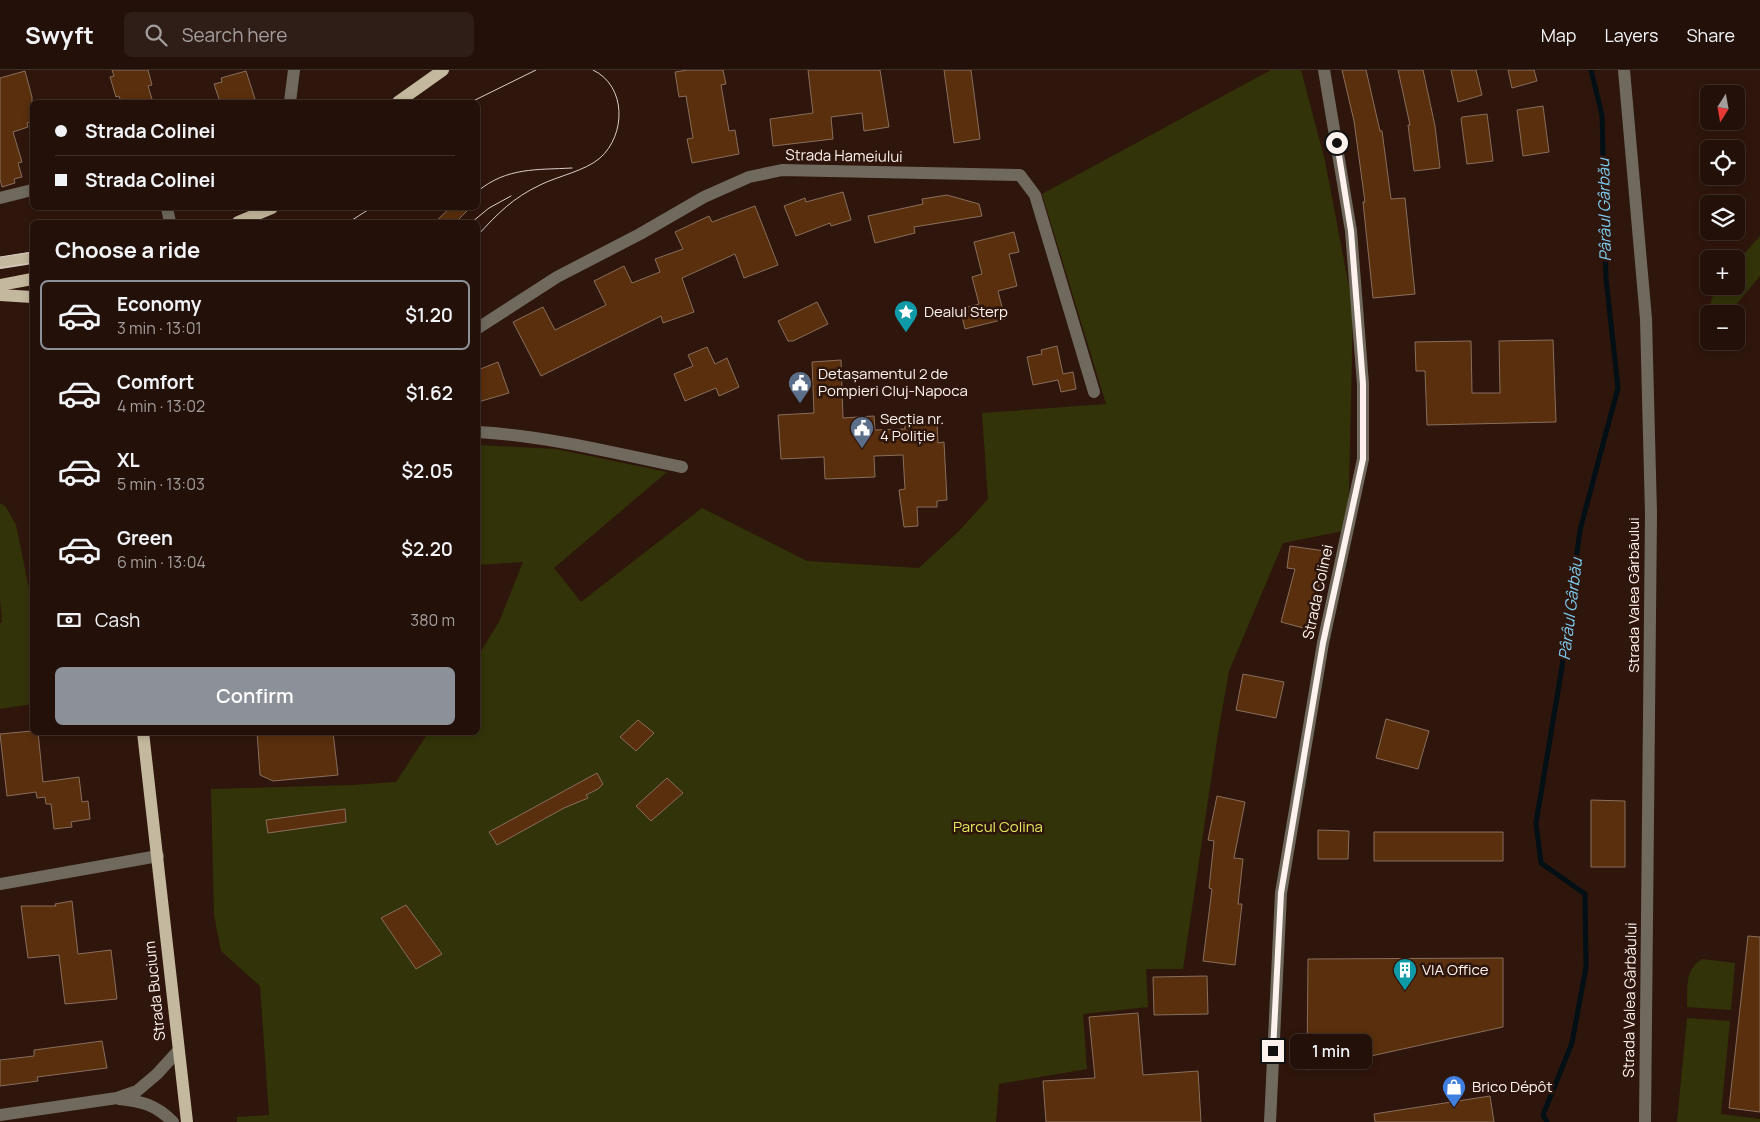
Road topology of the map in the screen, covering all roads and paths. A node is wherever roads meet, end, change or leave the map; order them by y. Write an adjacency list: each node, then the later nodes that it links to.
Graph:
1 (294, 70): 5 (street)
2 (443, 70): 6 (main road)
3 (1324, 70): 29 (street, Strada Colinei)
4 (1624, 70): 30 (street, Strada Valea Gârbăului)
5 (290, 100)
6 (401, 100)
7 (30, 190): 8 (street)
8 (0, 198)
9 (267, 210): 10 (main road)
10 (243, 220)
11 (30, 258): 12 (main road)
12 (0, 263)
13 (30, 279): 14 (main road)
14 (0, 285)
15 (0, 295): 16 (main road)
16 (30, 297)
17 (480, 327): 18 (street, Strada Hameiului)
18 (1094, 392)
19 (480, 432): 20 (street)
20 (682, 467)
21 (143, 735): 22 (main road, Strada Bucium)
22 (158, 856): 23 (street); 24 (main road, Strada Bucium)
23 (0, 884)
24 (178, 1051): 25 (street); 28 (main road, Strada Bucium)
25 (117, 1098): 26 (street); 27 (street)
26 (0, 1115)
27 (173, 1122)
28 (187, 1122)
29 (1270, 1122)
30 (1645, 1122)

